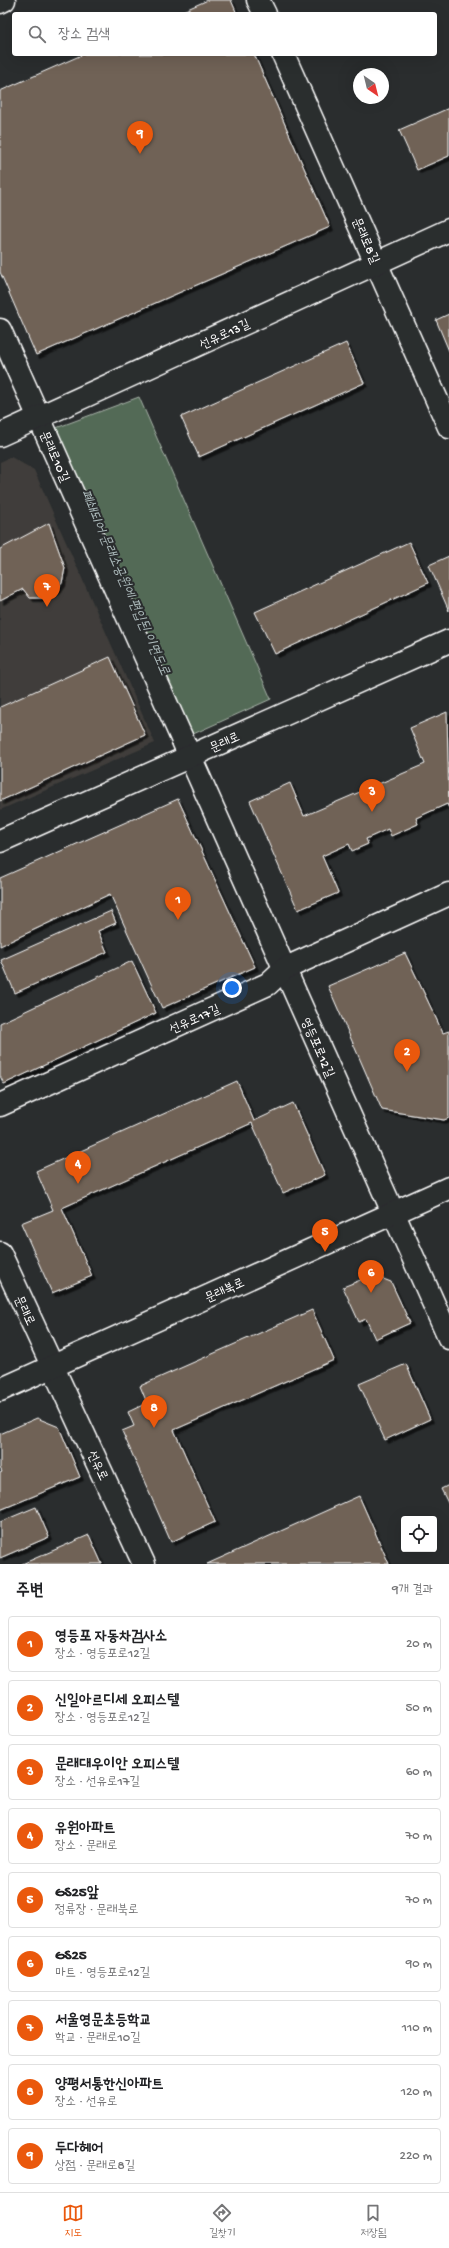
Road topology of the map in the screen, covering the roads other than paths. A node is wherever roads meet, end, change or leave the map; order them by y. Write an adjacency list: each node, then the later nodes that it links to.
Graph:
1 (4, 0): 3 (street)
2 (258, 0): 4 (street)
3 (0, 2)
4 (264, 12)
5 (284, 56): 7 (street, 문래로8길)
6 (449, 230): 7 (street, 선유로13길)
7 (377, 263): 9 (street, 선유로13길); 10 (street, 문래로8길)
8 (0, 330): 9 (street, 문래로10길)
9 (39, 418): 11 (street, 선유로13길); 13 (street, 문래로10길)
10 (449, 427)
11 (0, 435)
12 (449, 641): 13 (street, 문래로)
13 (190, 756): 14 (street, 문래로); 16 (street, 영등포로12길)
14 (0, 841)
15 (449, 894): 16 (street, 선유로17길)
16 (284, 969): 17 (street, 선유로17길); 19 (street, 영등포로12길)
17 (0, 1105)
18 (449, 1188): 19 (street, 문래북로)
19 (393, 1212): 21 (street, 영등포로12길); 22 (street, 문래북로)
20 (0, 1253): 22 (street, 문래로)
21 (449, 1338)
22 (53, 1367): 23 (street, 문래북로); 24 (street, 선유로)
23 (0, 1390)
24 (144, 1564)

